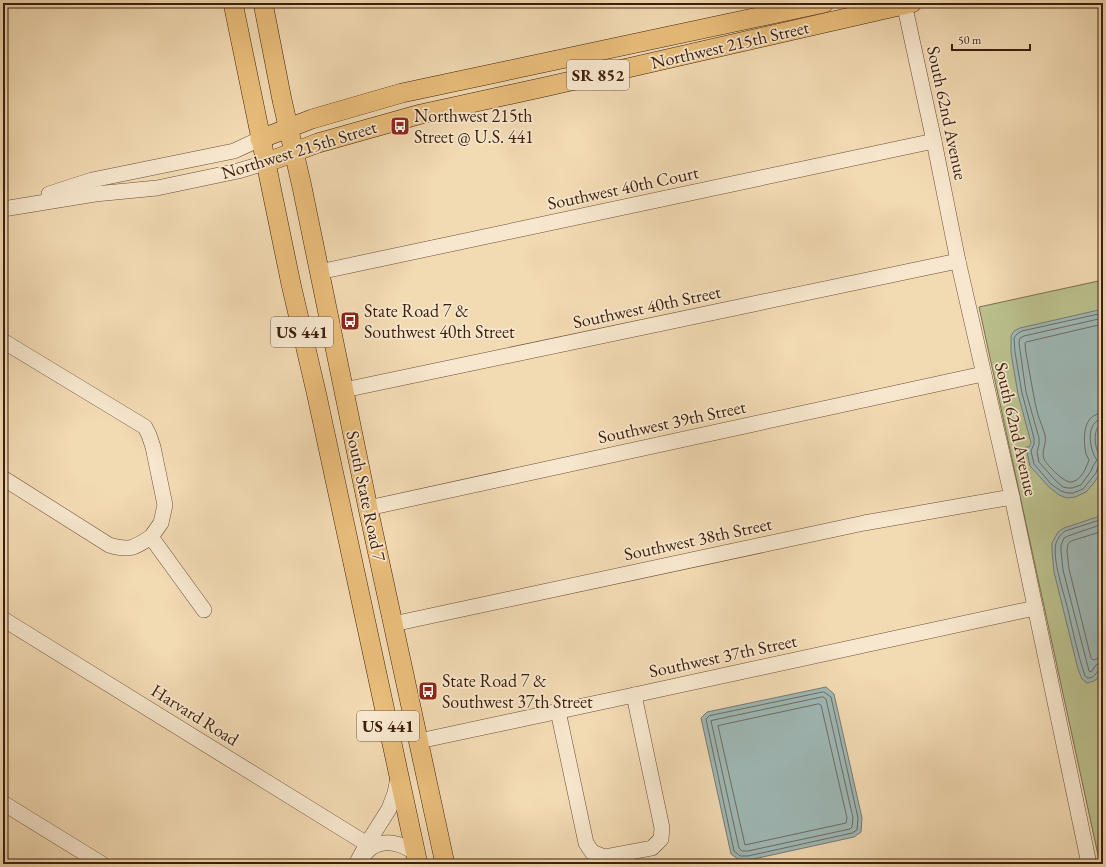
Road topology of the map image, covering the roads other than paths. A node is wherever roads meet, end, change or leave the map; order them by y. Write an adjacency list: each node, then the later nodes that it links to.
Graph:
1 (233, 3): 8 (main road, US 441)
2 (263, 3): 7 (main road, US 441)
3 (824, 3): 5 (main road, Northwest 215th Street / SR 852)
4 (907, 4): 6 (main road, Northwest 215th Street / SR 852); 9 (street, South 62nd Avenue)
5 (544, 63): 6 (main road); 7 (main road, Northwest 215th Street / SR 852)
6 (549, 86): 10 (main road, Northwest 215th Street / SR 852)
7 (289, 128): 8 (main road, Northwest 215th Street / SR 852); 10 (main road, South State Road 7 / US 441)
8 (260, 139): 11 (main road, South State Road 7 / US 441); 12 (street, Northwest 215th Street)
9 (934, 141): 13 (street, South 62nd Avenue); 14 (street, Southwest 40th Court)
10 (294, 152): 11 (main road, Northwest 215th Street / SR 852); 14 (main road, South State Road 7 / US 441)
11 (265, 163): 12 (street, Northwest 215th Street); 22 (main road, South State Road 7 / US 441)
12 (7, 208)
13 (958, 261): 16 (street, South 62nd Avenue); 17 (street, Southwest 40th Street)
14 (320, 272): 17 (main road, South State Road 7 / US 441)
15 (3, 341): 21 (street)
16 (983, 374): 19 (street, South 62nd Avenue); 20 (street, Southwest 39th Street)
17 (344, 390): 20 (main road, South State Road 7 / US 441)
18 (3, 478): 21 (street)
19 (1012, 497): 23 (street, South 62nd Avenue); 26 (street, Southwest 38th Street)
20 (368, 508): 26 (main road, South State Road 7 / US 441)
21 (151, 537): 24 (street)
22 (358, 588): 26 (main road); 27 (main road, South State Road 7 / US 441)
23 (1035, 608): 29 (street, Southwest 37th Street); 39 (street, South 62nd Avenue)
24 (204, 610)
25 (3, 619): 34 (street, Harvard Road)
26 (393, 624): 28 (main road, South State Road 7 / US 441)
27 (368, 632): 28 (main road); 32 (main road, South State Road 7 / US 441)
28 (403, 670): 31 (main road, South State Road 7 / US 441)
29 (634, 695): 30 (street, Southwest 37th Street); 30 (street)
30 (558, 711): 31 (street, Southwest 37th Street)
31 (419, 740): 38 (main road, South State Road 7 / US 441)
32 (399, 776): 34 (street); 35 (main road, South State Road 7 / US 441)
33 (3, 803): 37 (street)
34 (367, 844): 36 (street)
35 (416, 858): 36 (street)
36 (358, 861)
37 (102, 864)
38 (445, 864)
39 (1089, 864)

